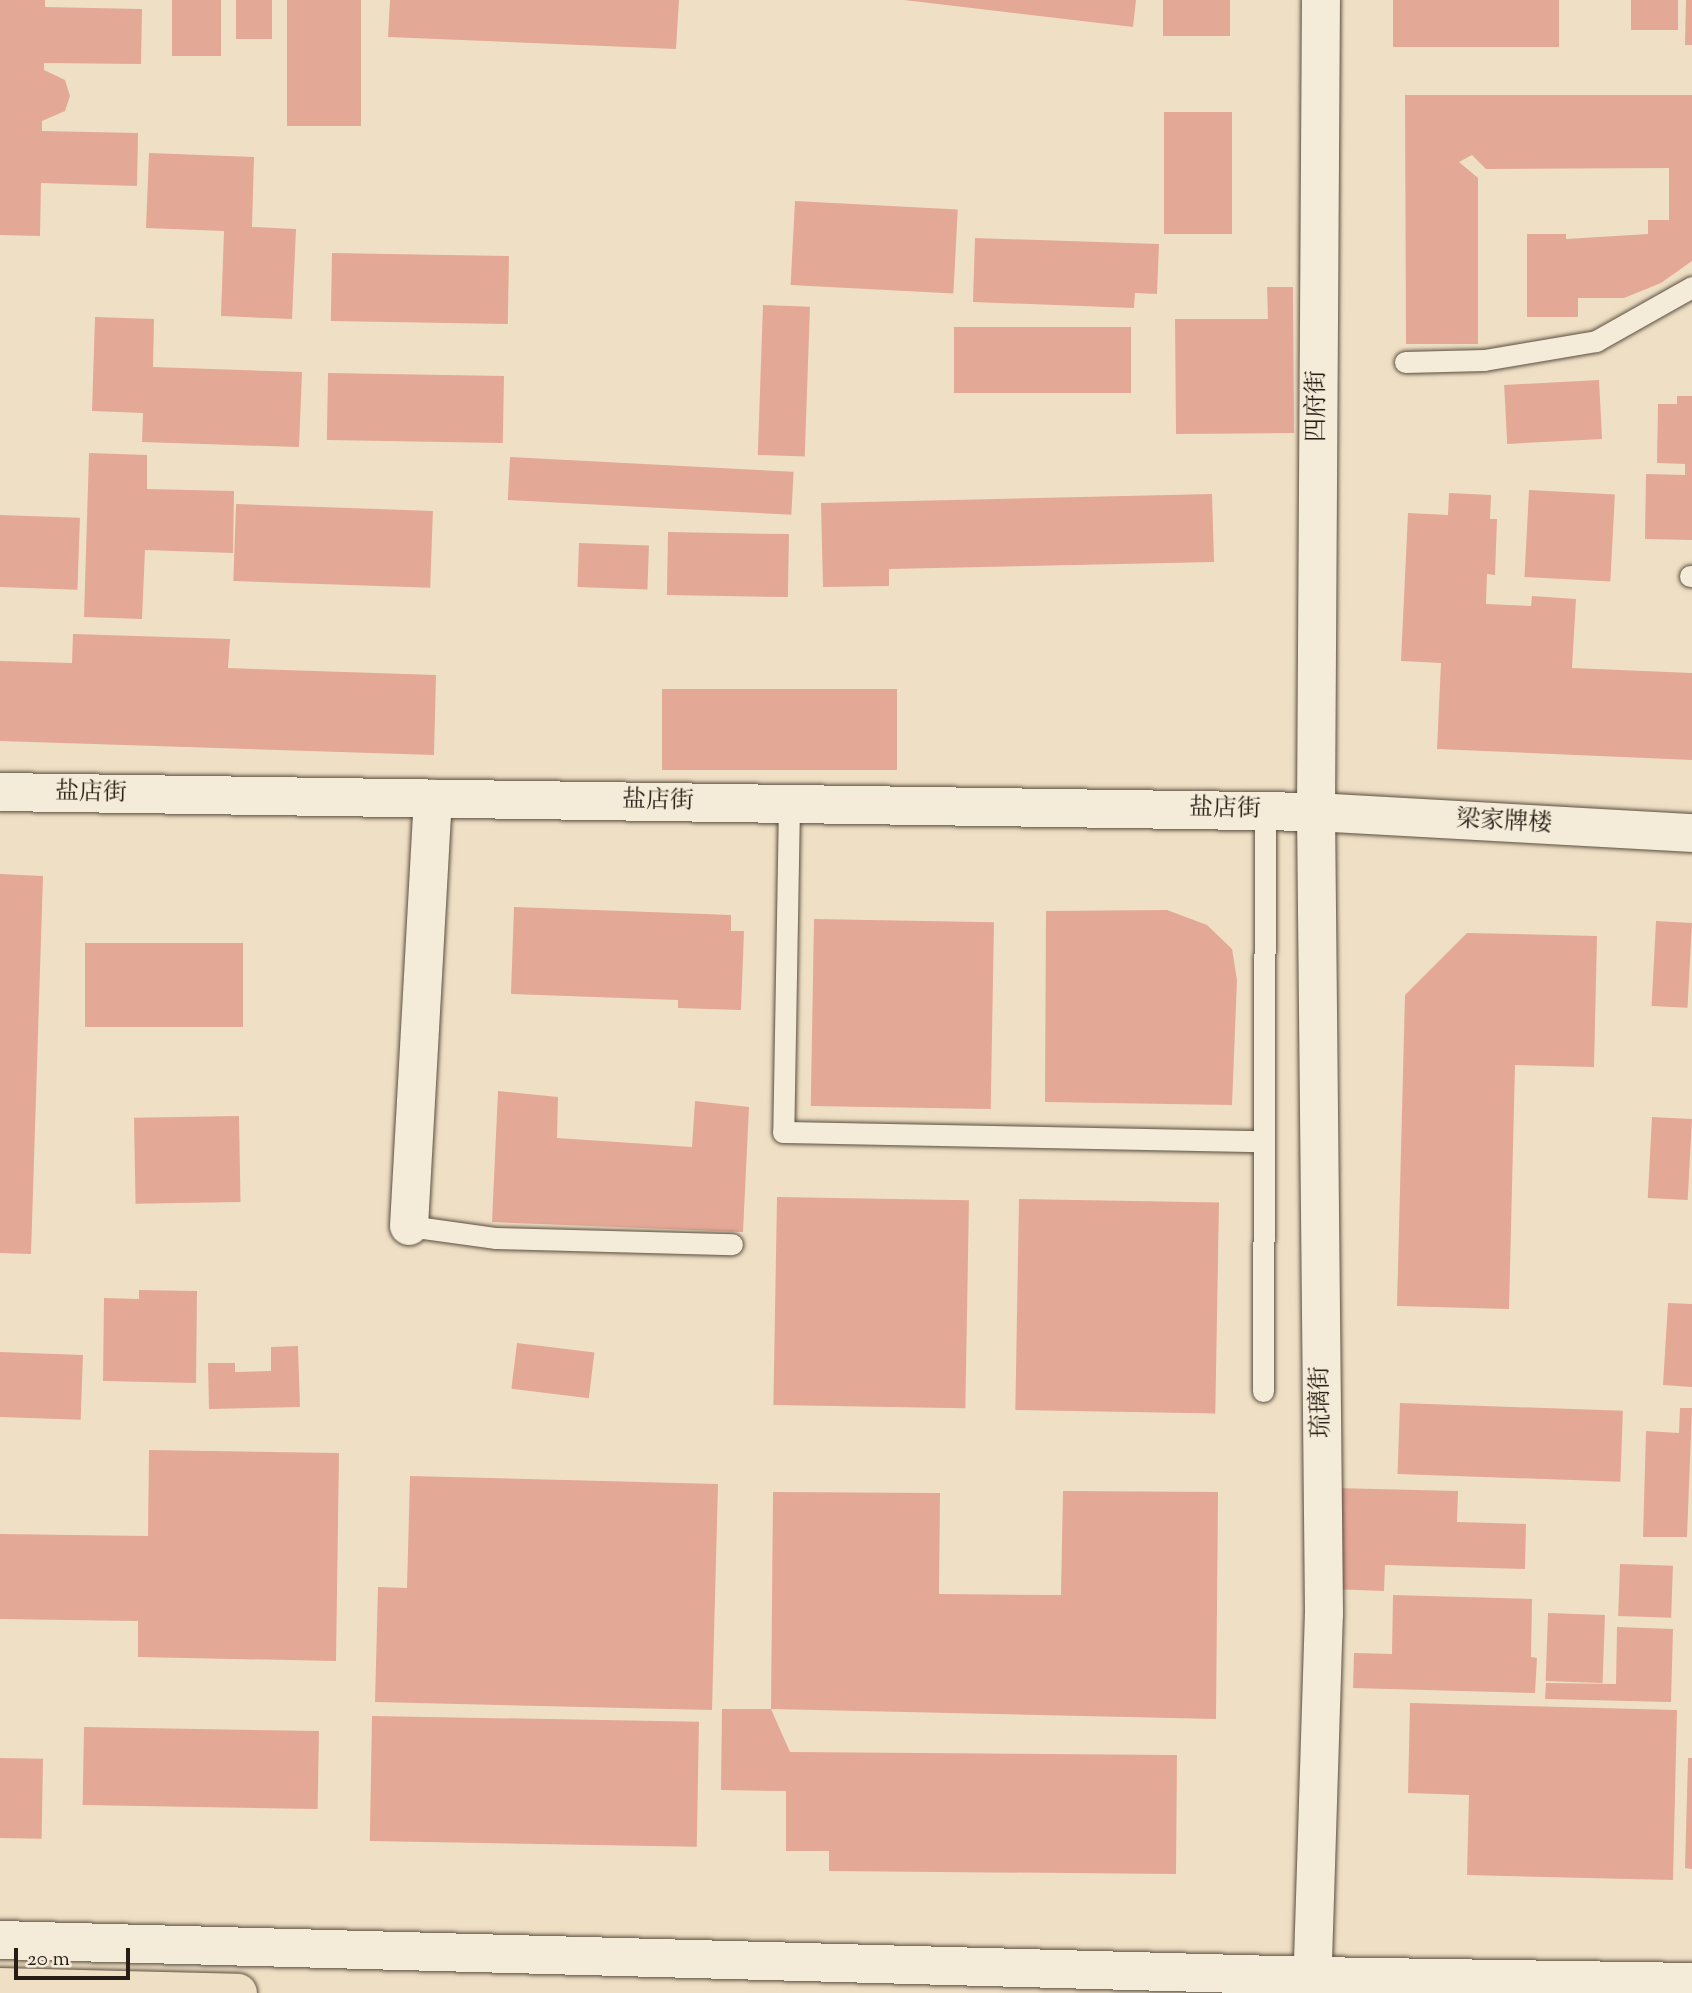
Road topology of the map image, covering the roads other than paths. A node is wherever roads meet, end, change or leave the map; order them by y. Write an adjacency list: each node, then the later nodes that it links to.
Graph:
1 (1321, 0): 8 (street, 四府街)
2 (1692, 287): 3 (lane)
3 (1405, 362)
4 (0, 792): 5 (street, 盐店街)
5 (433, 799): 6 (street, 盐店街); 11 (street)
6 (789, 804): 7 (street, 盐店街); 10 (lane)
7 (1265, 811): 8 (street, 盐店街); 10 (lane)
8 (1316, 812): 9 (street, 梁家牌楼); 16 (street, 琉璃街)
9 (1692, 833)
10 (1264, 1141): 13 (lane)
11 (409, 1226): 12 (lane)
12 (732, 1244)
13 (1263, 1391)
14 (0, 1940): 16 (street)
15 (1692, 1982): 16 (street)
16 (1312, 1985)
17 (0, 1987): 18 (main road)
18 (237, 1993)

